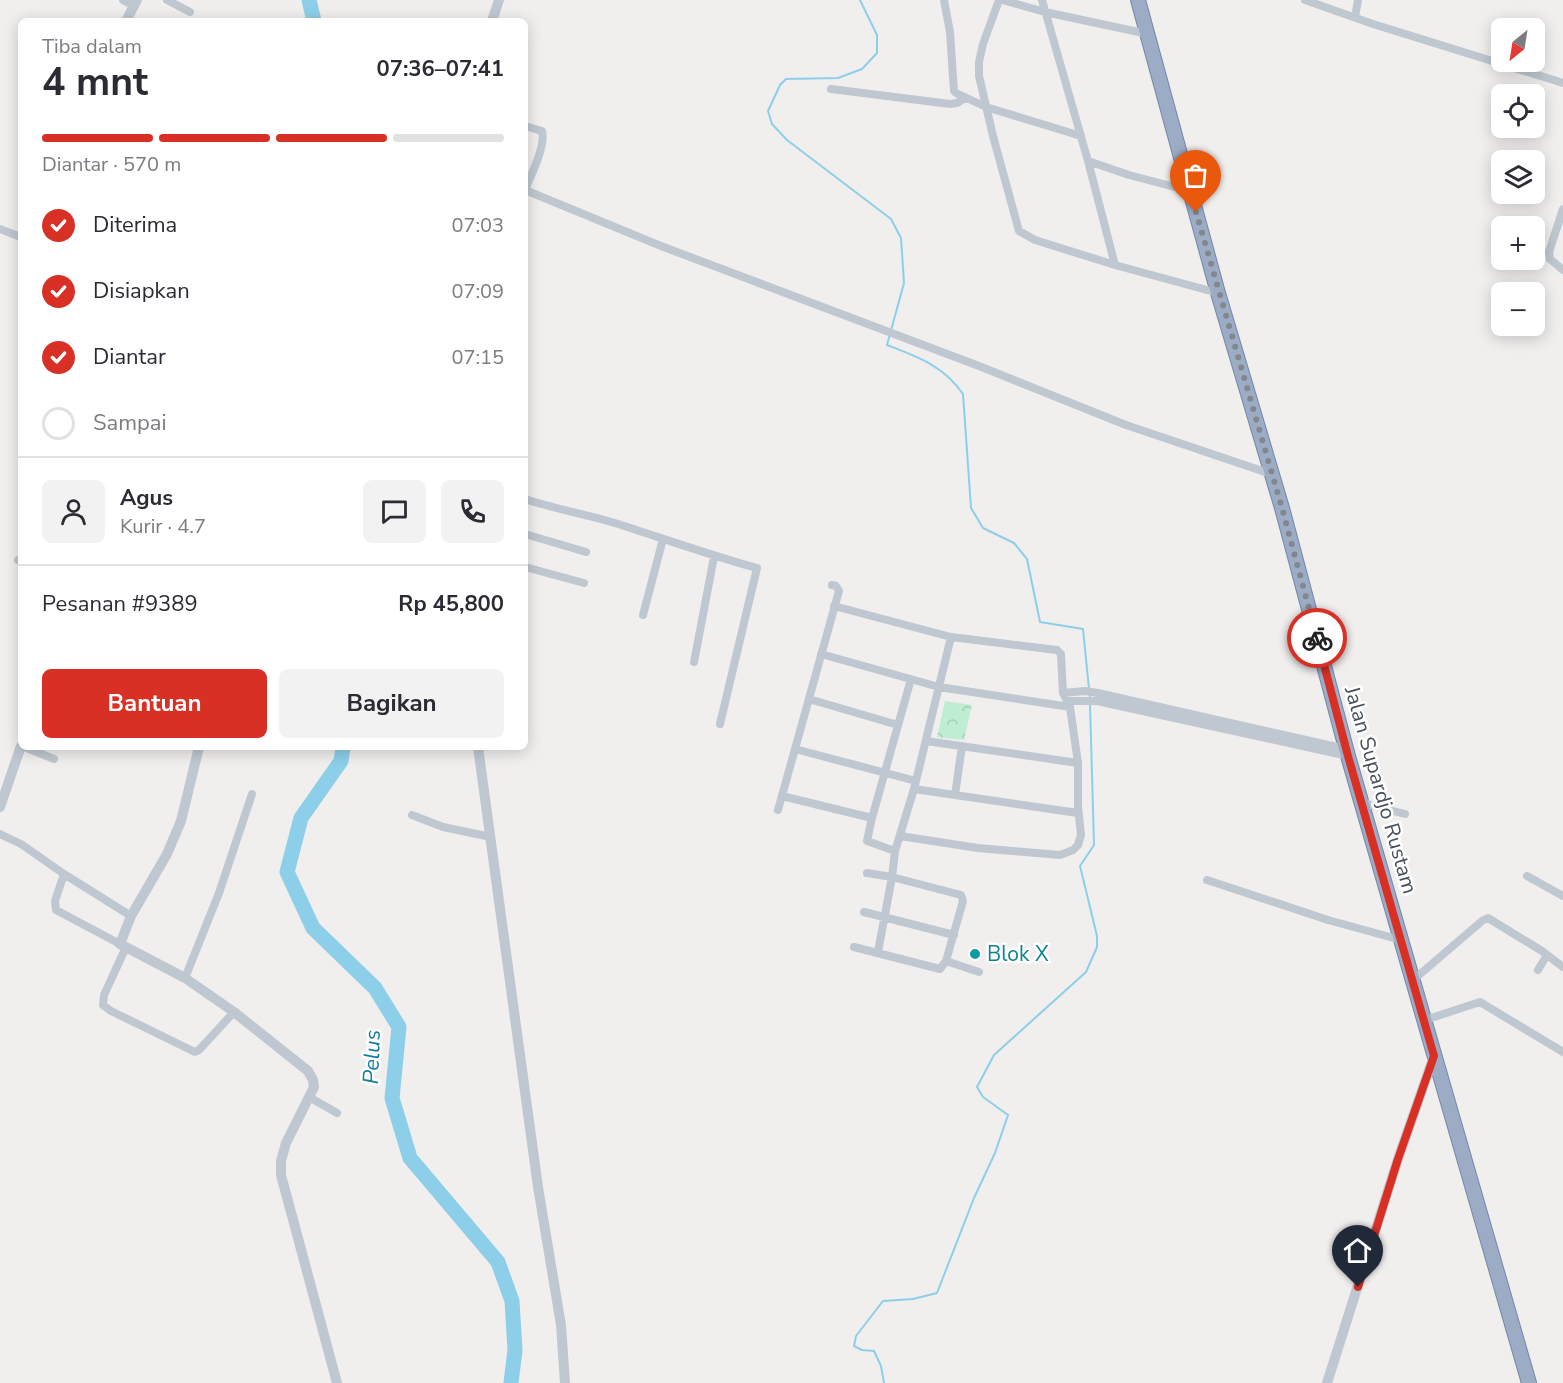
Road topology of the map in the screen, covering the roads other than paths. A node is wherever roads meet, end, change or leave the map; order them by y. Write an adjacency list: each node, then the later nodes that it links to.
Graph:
1 (123, 0): 10 (street)
2 (167, 0): 11 (street)
3 (499, 0): 15 (street)
4 (944, 0): 19 (street)
5 (1000, 0): 12 (street); 20 (street)
6 (1041, 0): 12 (street)
7 (1138, 0): 16 (highway, Jalan Supardjo Rustam)
8 (1305, 0): 13 (street)
9 (1358, 0): 13 (street)
10 (135, 3): 14 (street)
11 (190, 12)
12 (1045, 12): 16 (street); 22 (street)
13 (1355, 17): 17 (street)
14 (128, 18)
15 (493, 18)
16 (1148, 34): 26 (highway, Jalan Supardjo Rustam)
17 (1563, 83)
18 (831, 89): 19 (street)
19 (965, 98): 20 (street)
20 (986, 107): 22 (street); 30 (street)
21 (528, 127): 24 (street)
22 (1081, 136): 23 (street)
23 (1088, 161): 26 (street); 30 (street)
24 (528, 182)
25 (528, 191): 33 (street)
26 (1190, 191): 32 (highway, Jalan Supardjo Rustam)
27 (1563, 209): 31 (street)
28 (0, 229): 29 (street)
29 (18, 236)
30 (1115, 265): 32 (street)
31 (1563, 270)
32 (1218, 293): 33 (highway, Jalan Supardjo Rustam)
33 (1271, 474): 62 (highway, Jalan Supardjo Rustam)
34 (528, 500): 36 (street)
35 (528, 535): 37 (street)
36 (663, 539): 38 (street); 43 (street)
37 (586, 552)
38 (714, 556): 46 (street); 53 (street)
39 (528, 568): 40 (street)
40 (584, 583)
41 (832, 585): 42 (street)
42 (834, 606): 44 (street); 45 (street)
43 (643, 615)
44 (951, 637): 48 (street); 49 (street)
45 (821, 654): 47 (street); 51 (street)
46 (694, 662)
47 (911, 679): 48 (street); 54 (street)
48 (939, 687): 52 (street); 55 (street)
49 (1063, 693): 50 (street); 52 (street)
50 (1085, 696): 52 (street); 62 (street)
51 (809, 699): 54 (street); 57 (street)
52 (1068, 704): 64 (street)
53 (720, 724)
54 (898, 725): 65 (street)
55 (926, 741): 56 (street); 66 (street)
56 (962, 746): 64 (street); 68 (street)
57 (795, 748): 65 (street); 69 (street)
58 (21, 750): 71 (street)
59 (33, 750): 63 (street)
60 (198, 750): 88 (street)
61 (478, 750): 79 (street)
62 (1347, 752): 70 (highway, Jalan Supardjo Rustam)
63 (54, 759)
64 (1078, 763): 73 (street)
65 (886, 774): 66 (street); 76 (street)
66 (915, 785): 68 (street); 78 (street)
67 (252, 794): 100 (street)
68 (956, 795): 73 (street)
69 (783, 796): 72 (street); 76 (street)
70 (1361, 800): 75 (street); 91 (highway, Jalan Supardjo Rustam)
71 (0, 807)
72 (778, 810)
73 (1078, 813): 78 (street)
74 (412, 814): 79 (street)
75 (1405, 814)
76 (872, 818): 80 (street)
77 (0, 834): 82 (street)
78 (900, 836): 80 (street)
79 (491, 837): 109 (street)
80 (895, 851): 84 (street)
81 (867, 873): 84 (street)
82 (64, 874): 88 (street); 92 (street)
83 (1527, 876): 86 (street)
84 (892, 877): 89 (street); 90 (street)
85 (1207, 880): 91 (street)
86 (1563, 896)
87 (864, 912): 89 (street)
88 (131, 916): 92 (street)
89 (885, 918): 90 (street); 94 (street)
90 (954, 935): 96 (street)
91 (1401, 939): 101 (highway, Jalan Supardjo Rustam)
92 (123, 945): 100 (street); 102 (street)
93 (854, 947): 94 (street)
94 (878, 952): 96 (street)
95 (1546, 955): 97 (street); 98 (street); 101 (street)
96 (946, 961): 99 (street)
97 (1563, 967)
98 (1538, 970)
99 (979, 972)
100 (184, 978): 102 (street)
101 (1412, 981): 103 (highway, Jalan Supardjo Rustam)
102 (234, 1012): 106 (street)
103 (1425, 1020): 104 (street); 105 (highway, Jalan Supardjo Rustam)
104 (1563, 1052)
105 (1434, 1056): 110 (street); 111 (highway, Jalan Supardjo Rustam)
106 (309, 1097): 107 (street); 108 (street)
107 (337, 1113)
108 (337, 1383)
109 (565, 1383)
110 (1327, 1383)
111 (1529, 1383)

